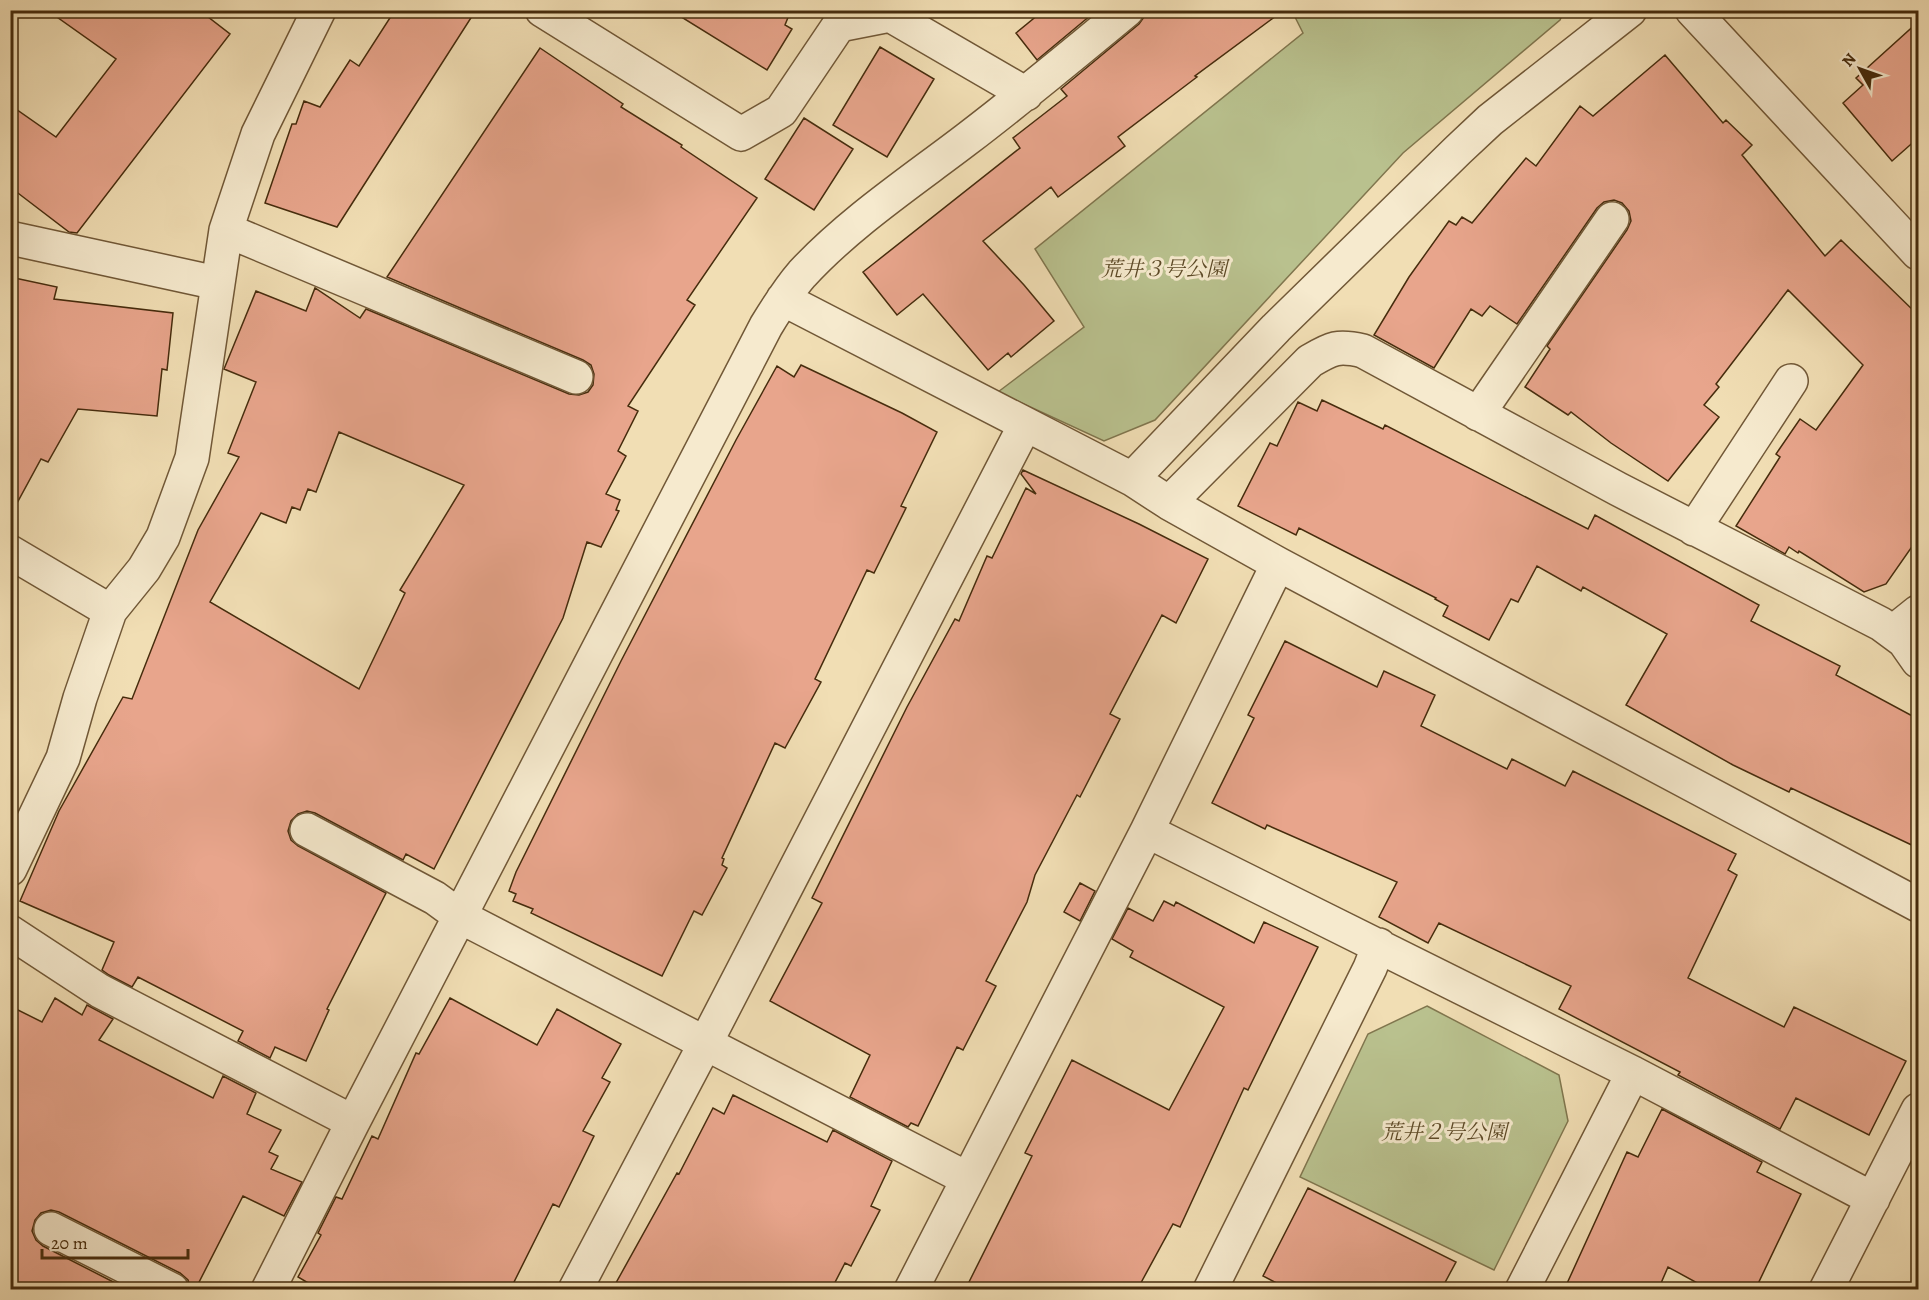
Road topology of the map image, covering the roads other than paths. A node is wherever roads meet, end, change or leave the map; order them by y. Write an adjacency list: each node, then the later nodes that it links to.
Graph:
1 (319, 10): 8 (street)
2 (542, 10): 6 (street)
3 (1127, 10): 6 (street)
4 (1630, 10): 17 (street)
5 (1692, 10): 10 (street)
6 (1026, 94): 12 (street)
7 (1612, 219): 15 (street)
8 (226, 230): 11 (street); 13 (street)
9 (10, 238): 11 (street)
10 (1918, 253)
11 (217, 283): 22 (street)
12 (783, 299): 16 (street); 30 (street)
13 (576, 376)
14 (1791, 381): 19 (street)
15 (1478, 414): 18 (street); 19 (street)
16 (1025, 425): 17 (street); 33 (street)
17 (1132, 479): 18 (street)
18 (1169, 503): 21 (street)
19 (1694, 529): 24 (street)
20 (10, 552): 22 (street)
21 (1278, 564): 27 (street); 29 (street)
22 (110, 611): 28 (street)
23 (1918, 612): 24 (street)
24 (1893, 632): 25 (street)
25 (1918, 661)
26 (307, 830): 30 (street)
27 (1147, 831): 32 (street); 37 (street)
28 (10, 869)
29 (1918, 905)
30 (461, 917): 33 (street); 36 (street)
31 (10, 932): 36 (street)
32 (1379, 945): 34 (street); 44 (street)
33 (706, 1042): 37 (street); 42 (street)
34 (1633, 1073): 38 (street); 45 (street)
35 (1918, 1110): 38 (street)
36 (353, 1122): 41 (street)
37 (968, 1179): 43 (street)
38 (1873, 1199): 46 (street)
39 (51, 1229): 40 (street)
40 (172, 1290)
41 (268, 1290)
42 (575, 1290)
43 (911, 1290)
44 (1210, 1290)
45 (1522, 1290)
46 (1826, 1290)

